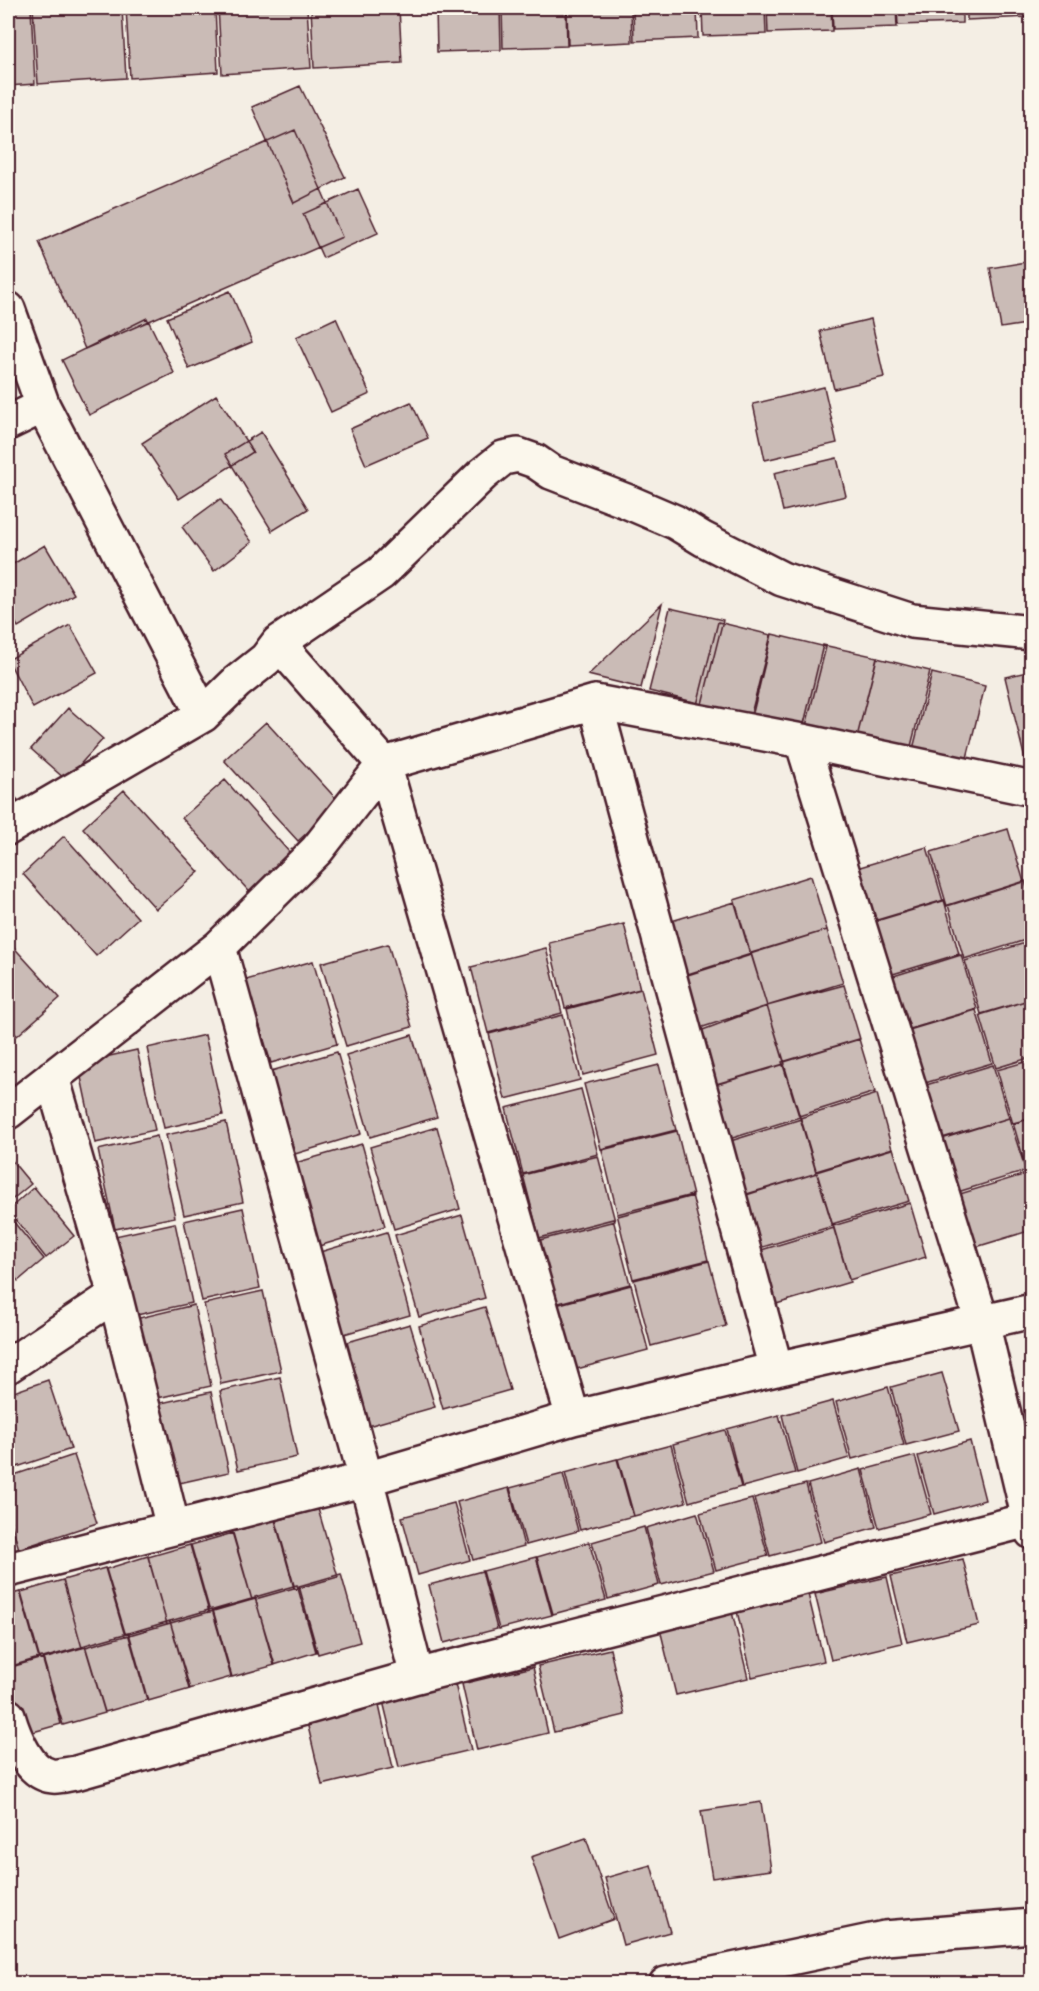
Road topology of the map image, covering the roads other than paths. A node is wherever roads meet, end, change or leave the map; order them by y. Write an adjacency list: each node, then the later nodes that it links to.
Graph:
1 (8, 309): 2 (street)
2 (43, 405): 3 (street); 7 (street)
3 (8, 423)
4 (1032, 633): 5 (street)
5 (279, 643): 7 (street); 9 (street)
6 (595, 702): 8 (street); 9 (street); 19 (street)
7 (203, 715): 11 (street)
8 (802, 741): 10 (street); 17 (street)
9 (384, 764): 12 (street); 20 (street)
10 (1032, 789)
11 (8, 828)
12 (219, 947): 13 (street); 21 (street)
13 (52, 1077): 14 (street); 15 (street)
14 (8, 1112)
15 (115, 1294): 18 (street); 23 (street)
16 (1032, 1311): 17 (street)
17 (982, 1322): 19 (street); 22 (street)
18 (8, 1366)
19 (776, 1369): 20 (street)
20 (573, 1418): 21 (street)
21 (366, 1479): 23 (street); 25 (street)
22 (1030, 1526): 25 (street)
23 (173, 1528): 24 (street)
24 (8, 1570)
25 (417, 1676): 26 (street)
26 (8, 1716)
27 (1032, 1926): 28 (street)
28 (666, 1983)

